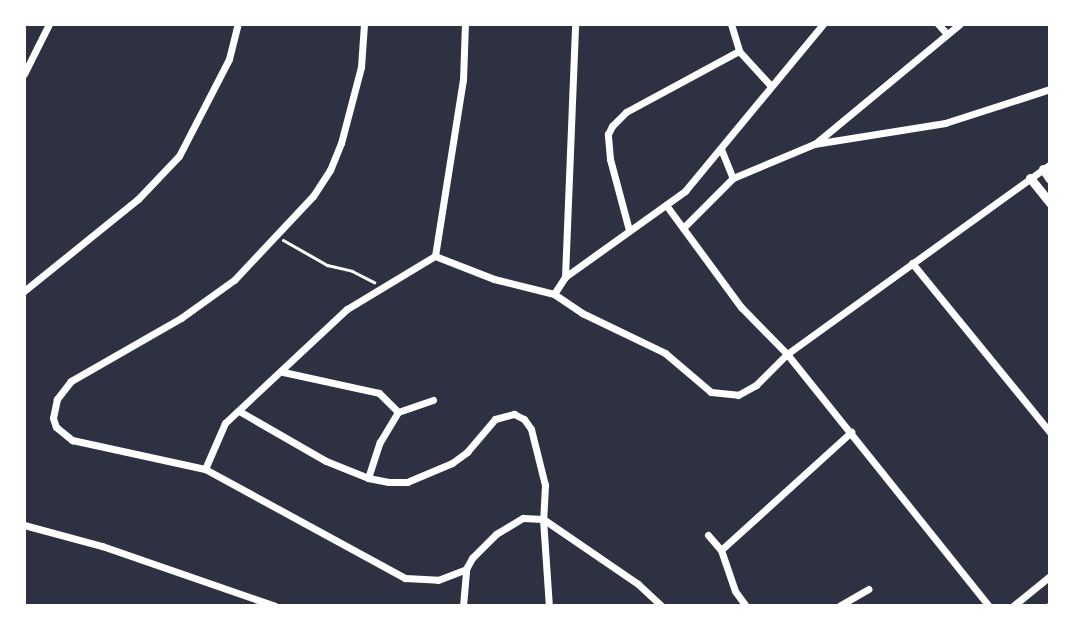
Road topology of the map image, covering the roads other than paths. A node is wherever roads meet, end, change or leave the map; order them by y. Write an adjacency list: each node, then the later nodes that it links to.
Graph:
1 (49, 24): 12 (street)
2 (238, 24): 28 (street)
3 (364, 24): 37 (street)
4 (465, 24): 25 (street)
5 (575, 24): 27 (street)
6 (731, 24): 11 (street)
7 (823, 24): 13 (street)
8 (938, 24): 10 (street)
9 (960, 24): 10 (street)
10 (947, 34): 15 (street)
11 (739, 51): 13 (street); 24 (street)
12 (24, 74)
13 (770, 85): 16 (street)
14 (1050, 89): 15 (street)
15 (814, 144): 18 (street)
16 (721, 149): 18 (street); 22 (street)
17 (1046, 166): 19 (street); 20 (street)
18 (733, 178): 23 (street)
19 (1030, 178): 21 (street); 26 (street)
20 (1050, 179)
21 (1050, 203)
22 (666, 205): 23 (street); 24 (street)
23 (683, 228): 30 (street)
24 (629, 230): 27 (street)
25 (435, 256): 29 (street); 31 (street)
26 (912, 263): 30 (street); 36 (street)
27 (565, 277): 29 (street)
28 (24, 291)
29 (554, 294): 30 (street)
30 (787, 354): 35 (street)
31 (283, 372): 33 (street); 34 (street)
32 (433, 400): 34 (street)
33 (239, 411): 37 (street); 38 (street)
34 (398, 412): 38 (street)
35 (851, 432): 42 (street); 52 (street)
36 (1050, 432)
37 (205, 469): 43 (street)
38 (368, 478): 39 (street)
39 (543, 519): 43 (street); 48 (street); 49 (street)
40 (24, 525): 46 (street)
41 (708, 535): 42 (street)
42 (721, 550): 50 (street)
43 (466, 569): 47 (street)
44 (1050, 576): 53 (street)
45 (869, 589): 51 (street)
46 (275, 606)
47 (463, 606)
48 (549, 606)
49 (662, 606)
50 (746, 606)
51 (839, 606)
52 (989, 606)
53 (1013, 606)

